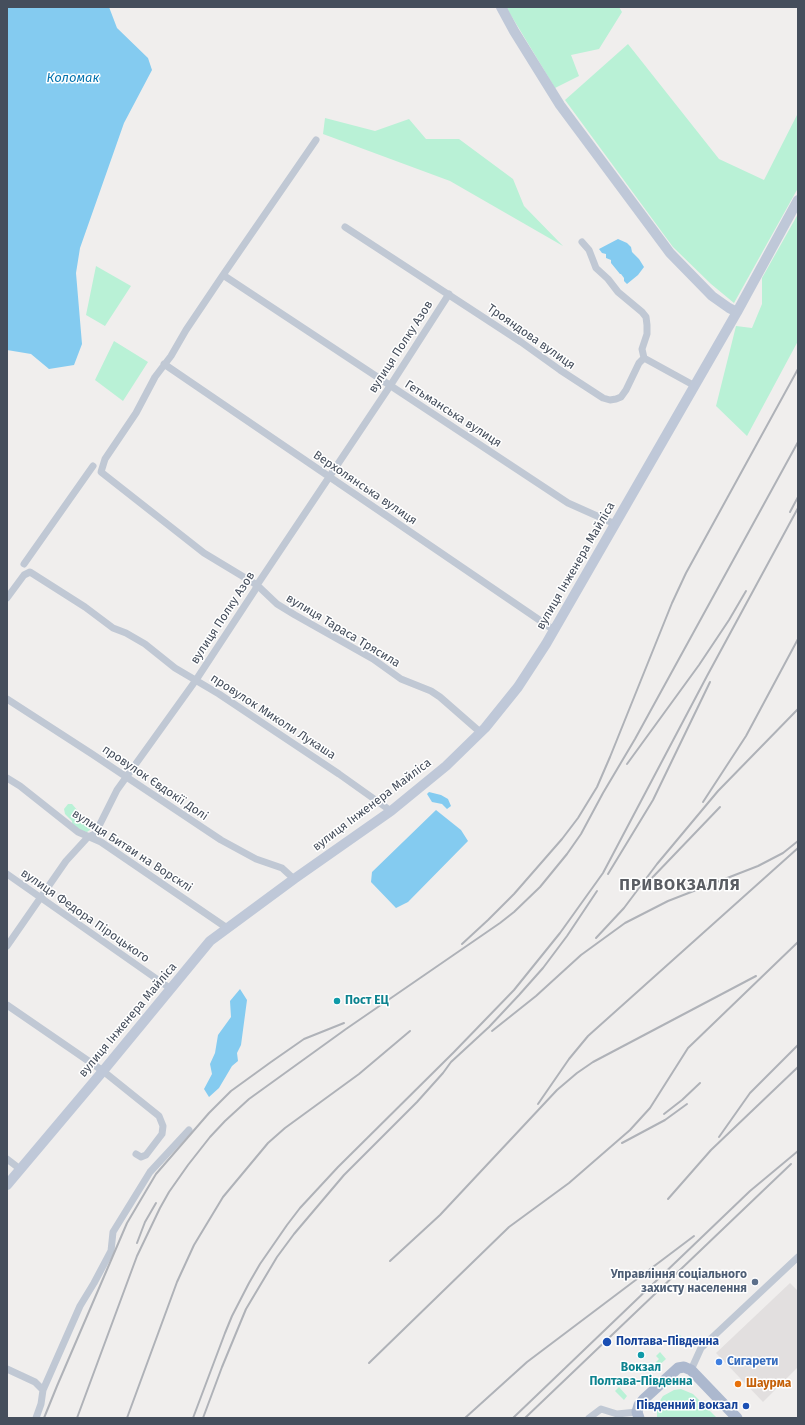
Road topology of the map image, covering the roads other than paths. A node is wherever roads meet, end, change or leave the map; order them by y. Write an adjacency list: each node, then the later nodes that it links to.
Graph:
1 (501, 7): 8 (street)
2 (316, 140): 6 (street)
3 (798, 200): 8 (street, вулиця Інженера Майліса)
4 (345, 227): 7 (street, Трояндова вулиця)
5 (582, 242): 9 (street)
6 (223, 275): 10 (street); 11 (street, Гетьманська вулиця)
7 (449, 294): 9 (street, Трояндова вулиця); 11 (street, вулиця Полку Азов)
8 (737, 312): 12 (street, вулиця Інженера Майліса)
9 (644, 358): 12 (street)
10 (164, 364): 14 (street, Верхолянська вулиця); 17 (street, вулиця Тараса Трясила)
11 (390, 386): 14 (street, вулиця Полку Азов); 15 (street, Гетьманська вулиця)
12 (694, 386): 15 (street, вулиця Інженера Майліса)
13 (93, 466): 16 (street)
14 (328, 476): 17 (street, вулиця Полку Азов); 19 (street, Верхолянська вулиця)
15 (615, 524): 19 (street, вулиця Інженера Майліса)
16 (24, 564)
17 (257, 585): 20 (street, вулиця Полку Азов); 22 (street, вулиця Тараса Трясила)
18 (7, 598): 20 (street, провулок Миколи Лукаша)
19 (554, 630): 22 (street, вулиця Інженера Майліса)
20 (196, 680): 24 (street, вулиця Полку Азов); 25 (street, провулок Миколи Лукаша)
21 (7, 699): 24 (street, провулок Євдокії Долі)
22 (480, 732): 25 (street, вулиця Інженера Майліса)
23 (7, 778): 26 (street, вулиця Битви на Ворсклі)
24 (126, 778): 26 (street, вулиця Полку Азов); 28 (street, провулок Євдокії Долі)
25 (391, 811): 28 (street, вулиця Інженера Майліса)
26 (88, 837): 29 (street, вулиця Полку Азов); 30 (street, вулиця Битви на Ворсклі)
27 (7, 874): 29 (street, вулиця Федора Піроцького)
28 (294, 879): 30 (street, вулиця Інженера Майліса)
29 (41, 898): 31 (street, вулиця Полку Азов); 32 (street, вулиця Федора Піроцького)
30 (227, 928): 32 (street, вулиця Інженера Майліса)
31 (7, 946)
32 (171, 989): 34 (street, вулиця Інженера Майліса)
33 (7, 1005): 34 (street)
34 (103, 1071): 36 (street); 38 (street, вулиця Інженера Майліса)
35 (190, 1130): 43 (street)
36 (136, 1154)
37 (7, 1159): 38 (street)
38 (20, 1170): 39 (street, вулиця Інженера Майліса)
39 (7, 1185)
40 (798, 1257): 42 (street)
41 (7, 1369): 43 (street)
42 (692, 1370): 44 (main road); 47 (main road)
43 (42, 1390): 45 (street)
44 (638, 1415): 46 (street)
45 (36, 1418)
46 (589, 1418)
47 (738, 1418)

